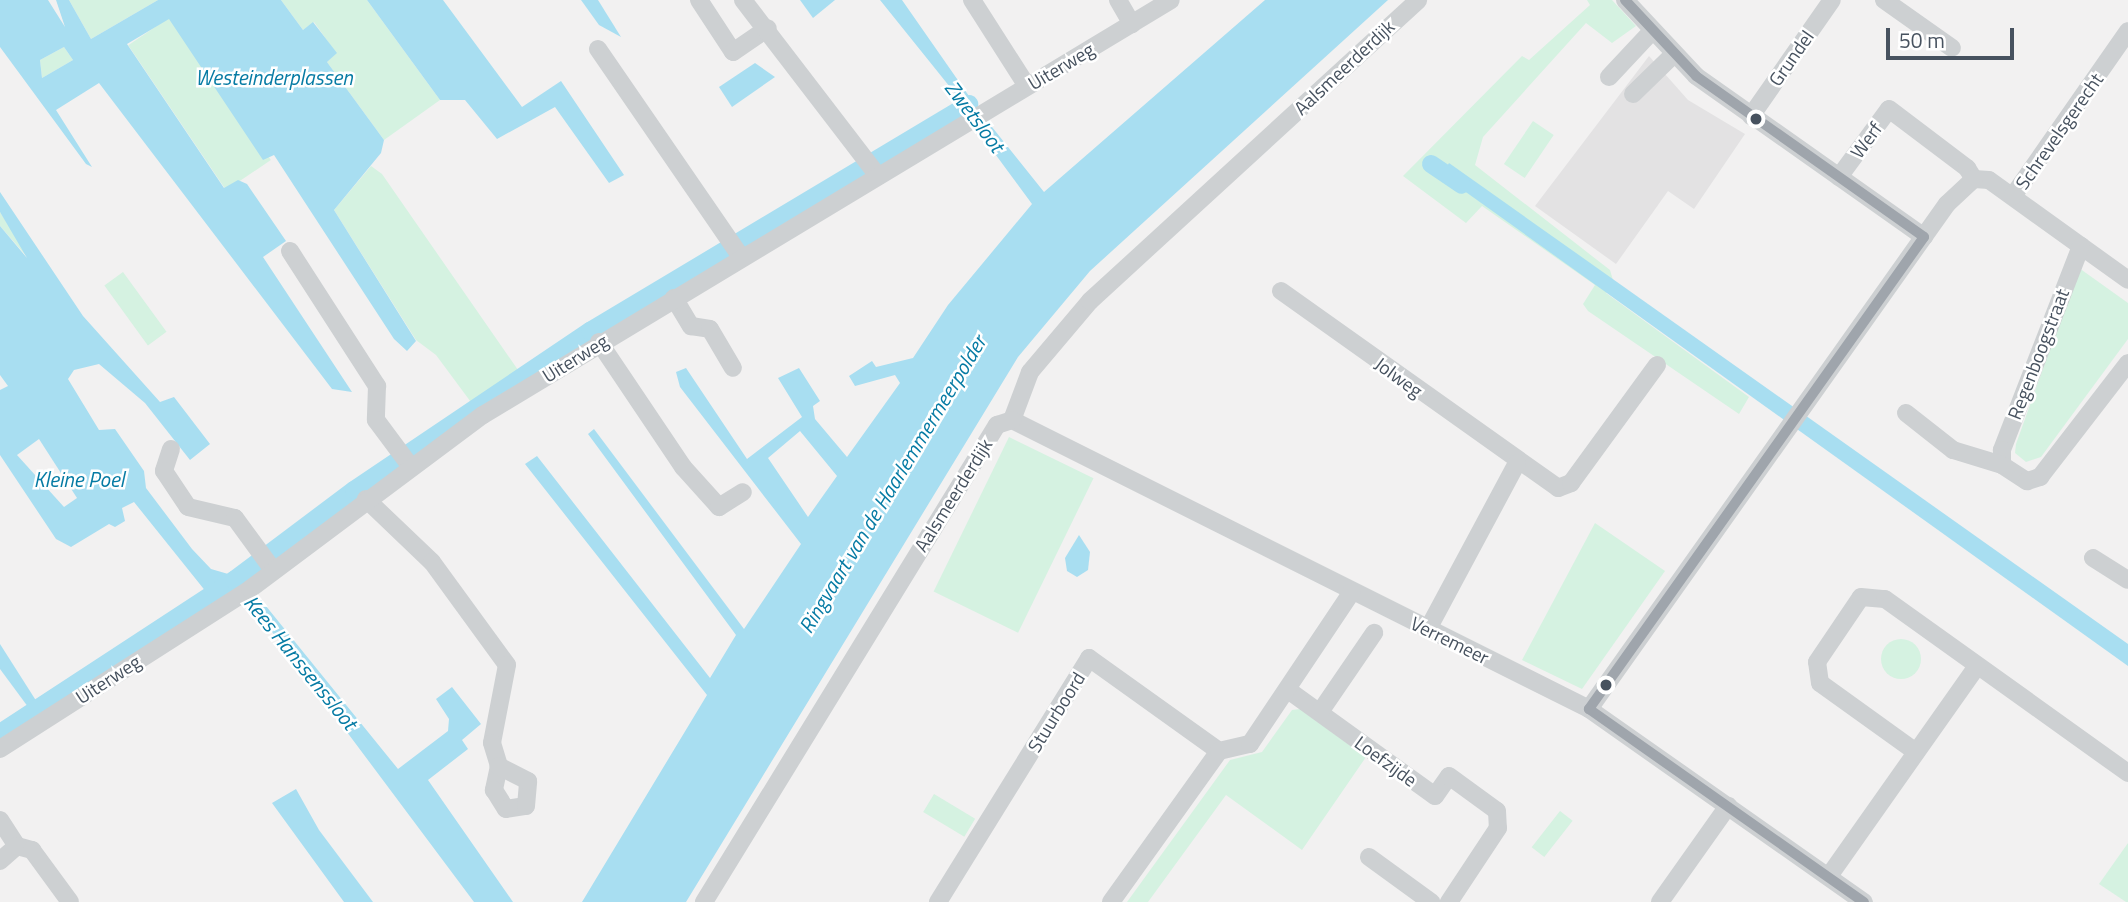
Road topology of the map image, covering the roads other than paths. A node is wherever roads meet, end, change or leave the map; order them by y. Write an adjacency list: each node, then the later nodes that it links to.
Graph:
1 (699, 0): 11 (street)
2 (743, 0): 11 (street)
3 (972, 0): 18 (street)
4 (1118, 0): 10 (street)
5 (1171, 0): 10 (street, Uiterweg)
6 (1418, 0): 37 (street, Aalsmeerderdijk)
7 (1625, 0): 12 (street)
8 (1832, 0): 20 (street, Grundel)
9 (1884, 0): 14 (street)
10 (1132, 24): 18 (street, Uiterweg)
11 (768, 28): 21 (street)
12 (1652, 31): 16 (street); 17 (street)
13 (2128, 31): 24 (street, Schrevelsgerecht)
14 (1952, 48)
15 (598, 49): 28 (street)
16 (1674, 54): 19 (street); 20 (street)
17 (1609, 77)
18 (1027, 86): 21 (street, Uiterweg)
19 (1633, 94)
20 (1751, 116): 22 (street)
21 (873, 168): 28 (street, Uiterweg)
22 (1839, 177): 23 (street, Werf); 25 (street, Werf)
23 (1974, 179): 24 (street); 25 (street)
24 (2013, 197): 26 (street)
25 (1924, 237): 52 (street)
26 (2081, 246): 29 (street); 41 (street, Regenboogstraat)
27 (290, 251): 39 (street)
28 (736, 251): 31 (street, Uiterweg)
29 (2128, 280)
30 (1281, 291): 40 (street, Jolweg)
31 (674, 298): 32 (street, Uiterweg); 35 (street)
32 (600, 342): 39 (street, Uiterweg); 42 (street)
33 (2128, 363): 41 (street)
34 (1657, 365): 40 (street, Jolweg)
35 (733, 368)
36 (1906, 413): 41 (street)
37 (1012, 419): 47 (street, Verremeer); 66 (street, Aalsmeerderdijk)
38 (172, 449): 45 (street)
39 (406, 460): 43 (street, Uiterweg)
40 (1517, 463): 48 (street)
41 (2002, 465)
42 (743, 492)
43 (366, 499): 45 (street, Uiterweg); 57 (street)
44 (2093, 558): 46 (street)
45 (267, 562): 54 (street, Uiterweg)
46 (2128, 580)
47 (1351, 593): 48 (street, Verremeer); 51 (street)
48 (1428, 629): 52 (street, Verremeer)
49 (1374, 633): 53 (street)
50 (1977, 666): 56 (street); 56 (street); 58 (street)
51 (1288, 690): 53 (street, Loefzijde); 55 (street)
52 (1589, 709): 59 (street, Verremeer)
53 (1320, 712): 70 (street, Loefzijde)
54 (0, 749)
55 (1219, 751): 67 (street, Stuurboord); 68 (street)
56 (1916, 752): 64 (street)
57 (499, 766)
58 (2128, 773)
59 (1728, 806): 64 (street, Verremeer); 71 (street)
60 (0, 820): 61 (street)
61 (17, 846): 63 (street); 65 (street)
62 (1368, 857): 69 (street)
63 (0, 861)
64 (1829, 876): 72 (street, Verremeer)
65 (70, 902)
66 (704, 902)
67 (938, 902)
68 (1111, 902)
69 (1431, 902)
70 (1449, 902)
71 (1660, 902)
72 (1864, 902)

